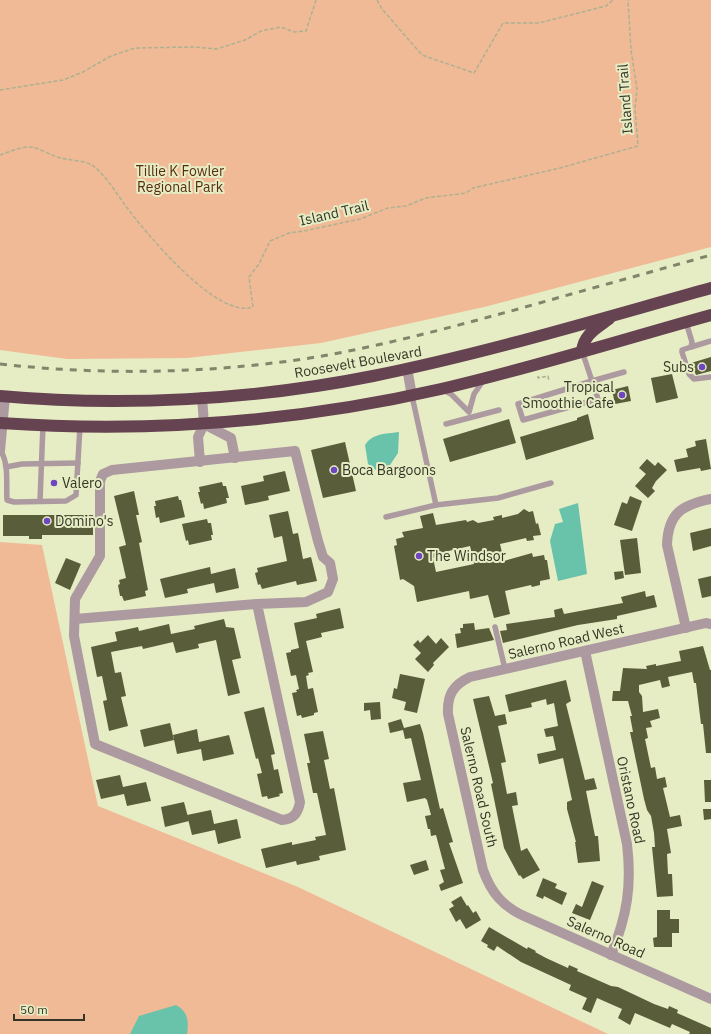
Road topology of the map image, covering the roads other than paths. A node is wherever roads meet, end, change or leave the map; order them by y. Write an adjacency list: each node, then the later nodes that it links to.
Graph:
1 (711, 288): 2 (highway, Roosevelt Boulevard)
2 (617, 314): 7 (highway); 8 (highway, Roosevelt Boulevard)
3 (711, 315): 4 (highway)
4 (686, 322): 6 (lane); 7 (highway)
5 (711, 341): 6 (lane)
6 (691, 347): 10 (lane)
7 (582, 351): 11 (highway); 12 (lane)
8 (407, 368): 15 (street); 16 (highway, Roosevelt Boulevard)
9 (624, 372): 12 (lane)
10 (711, 377)
11 (485, 378): 13 (highway); 18 (lane)
12 (592, 381): 12 (lane)
13 (441, 389): 15 (highway); 18 (lane)
14 (2, 396): 16 (highway, Roosevelt Boulevard); 19 (street)
15 (412, 396): 20 (highway); 33 (lane)
16 (202, 397): 20 (street)
17 (499, 410): 18 (lane)
18 (469, 415): 21 (lane)
19 (1, 423): 22 (highway); 24 (street)
20 (204, 424): 23 (highway); 25 (street); 26 (street)
21 (446, 424)
22 (43, 425): 23 (highway); 27 (lane)
23 (80, 426): 28 (lane)
24 (0, 451): 29 (lane)
25 (236, 458): 26 (street); 35 (street)
26 (200, 462): 36 (street)
27 (42, 463): 28 (lane); 29 (lane); 32 (lane)
28 (78, 463): 32 (lane)
29 (6, 467): 32 (lane)
30 (551, 483): 33 (lane)
31 (711, 498): 39 (street)
32 (40, 502)
33 (436, 505): 34 (lane)
34 (386, 517)
35 (257, 604): 36 (street); 36 (street)
36 (75, 619)
37 (711, 624): 39 (street, Salerno Road West)
38 (495, 627): 41 (lane)
39 (686, 628): 40 (street, Salerno Road West)
40 (585, 651): 41 (street, Salerno Road West); 44 (street, Oristano Road)
41 (505, 669): 42 (street, Salerno Road West)
42 (455, 686): 43 (street, Salerno Road South)
43 (494, 894): 44 (street, Salerno Road)
44 (611, 955): 45 (street, Salerno Road)
45 (711, 999)

